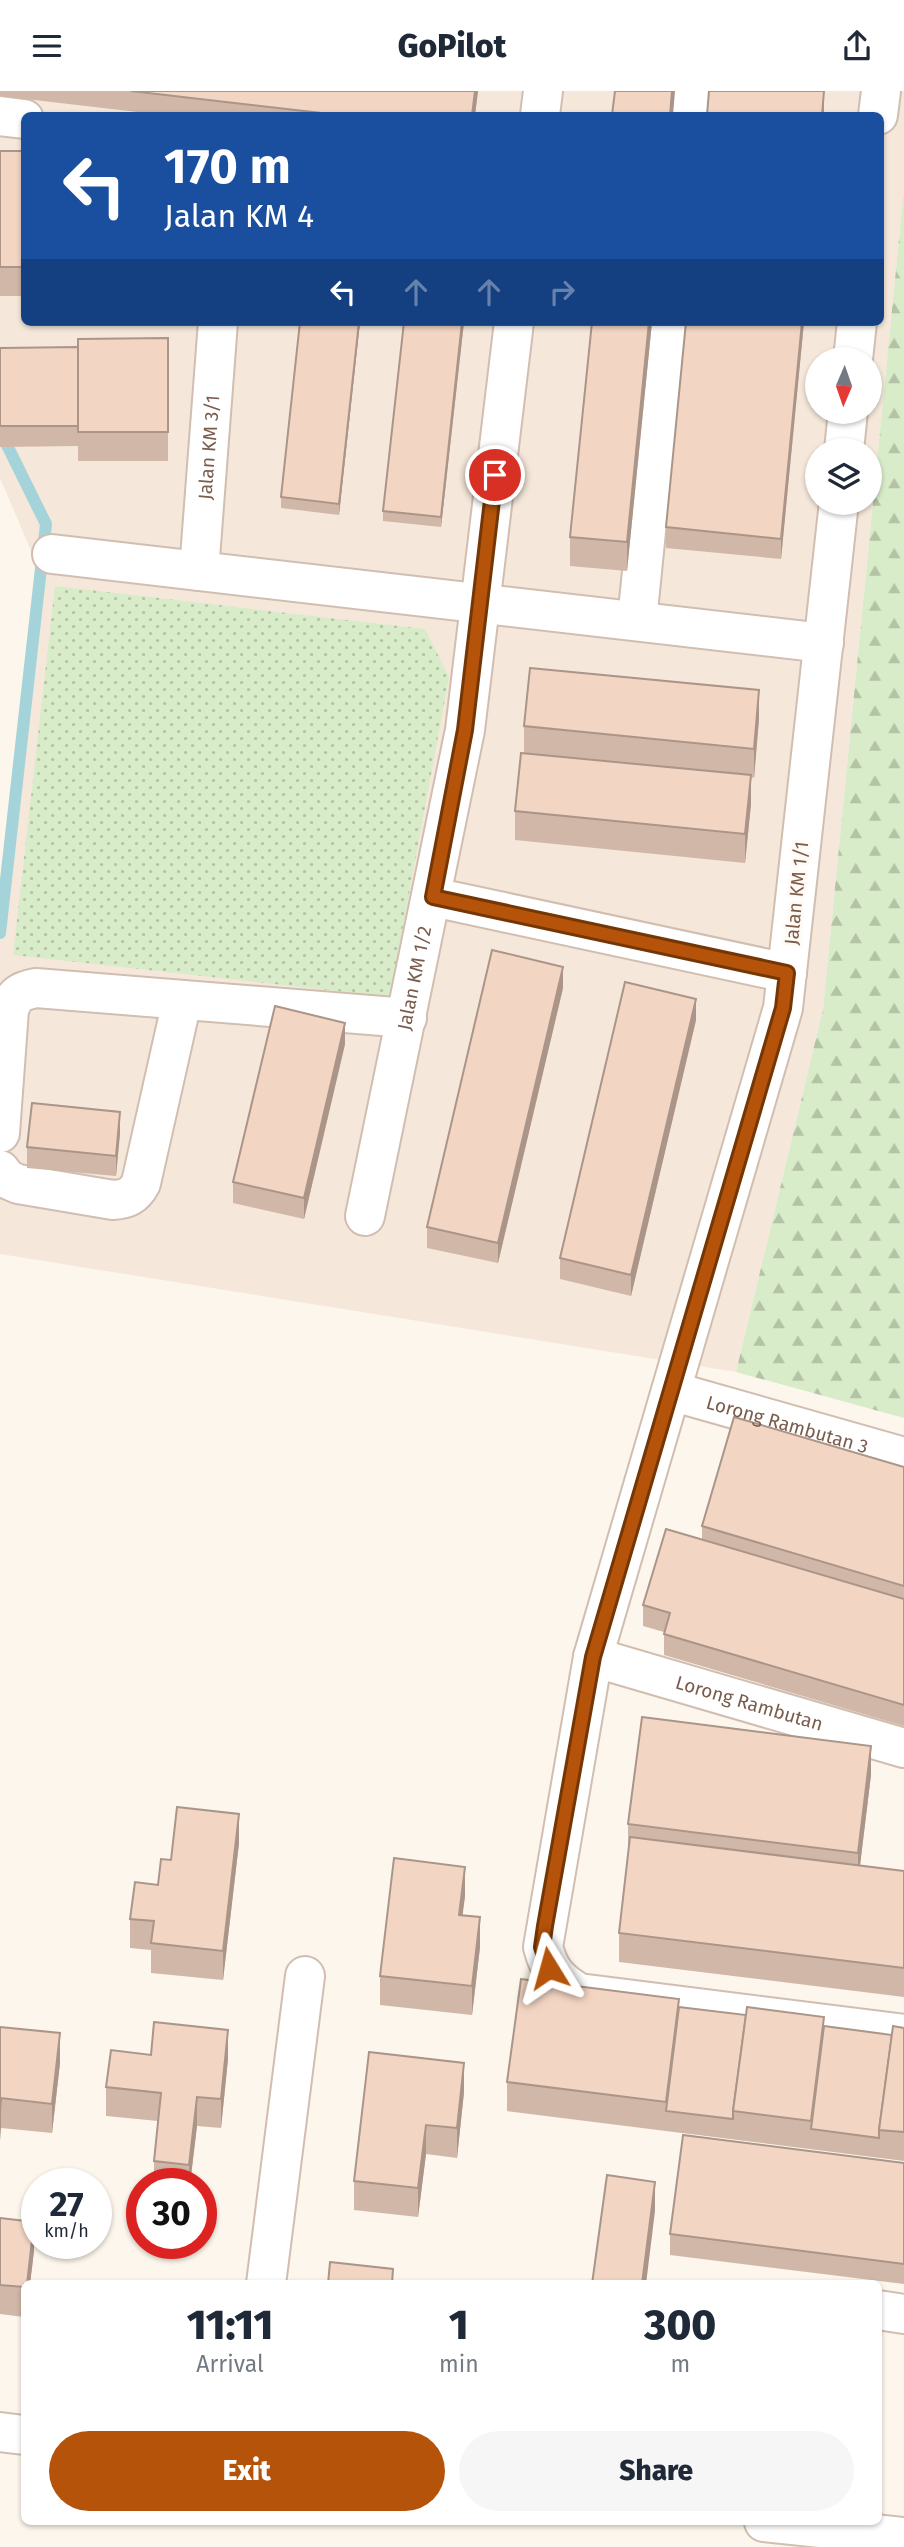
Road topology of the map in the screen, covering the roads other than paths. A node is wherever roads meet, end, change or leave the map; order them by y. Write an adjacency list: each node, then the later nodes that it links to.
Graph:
1 (543, 91): 4 (street)
2 (691, 91): 5 (street)
3 (881, 91): 6 (street)
4 (540, 112)
5 (688, 112)
6 (878, 112)
7 (0, 116): 8 (street)
8 (21, 119)
9 (218, 326): 16 (street, Jalan KM 3/1)
10 (514, 326): 17 (street, Jalan KM 1/2)
11 (667, 326): 18 (street)
12 (857, 326): 13 (street)
13 (854, 347)
14 (838, 515): 19 (street, Jalan KM 1/1)
15 (52, 554): 16 (street)
16 (199, 571): 17 (street)
17 (479, 603): 18 (street); 20 (street, Jalan KM 1/2)
18 (637, 621): 19 (street)
19 (824, 643): 21 (street, Jalan KM 1/1)
20 (433, 897): 21 (street); 23 (street, Jalan KM 1/2)
21 (787, 973): 27 (street, Jalan KM 1/1)
22 (182, 1001): 23 (street); 24 (street); 25 (street)
23 (407, 1018): 26 (street, Jalan KM 1/2)
24 (0, 1133)
25 (0, 1170)
26 (365, 1216)
27 (671, 1391): 28 (street, Lorong Rambutan 3); 29 (street, Jalan KM 1/1)
28 (904, 1457)
29 (593, 1657): 30 (street, Lorong Rambutan); 32 (street, Jalan KM 1/1)
30 (904, 1748)
31 (305, 1976): 33 (street)
32 (904, 2033)
33 (266, 2280)
34 (882, 2311): 35 (street)
35 (904, 2314)
36 (0, 2432): 37 (street)
37 (21, 2435)
38 (792, 2525): 39 (street)
39 (904, 2537)

